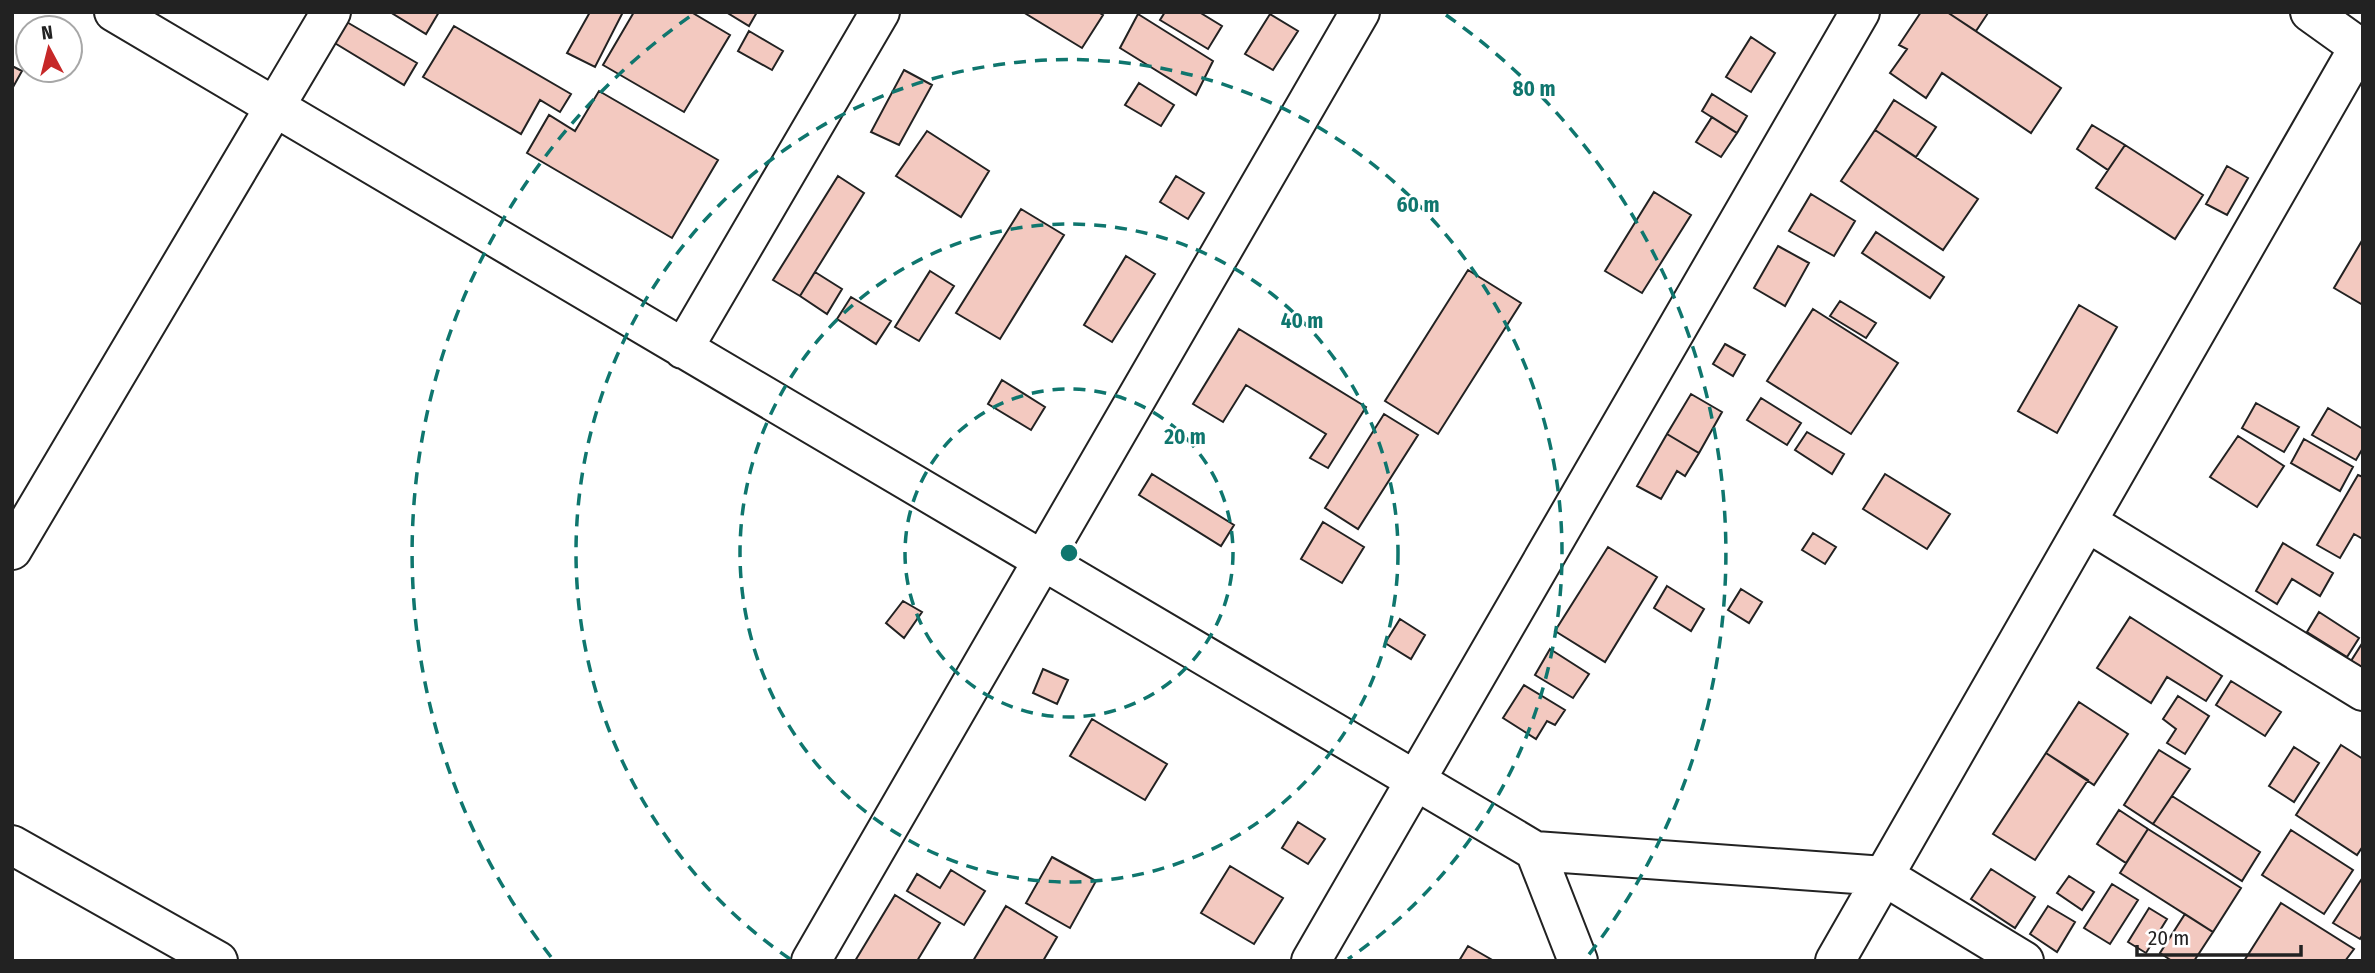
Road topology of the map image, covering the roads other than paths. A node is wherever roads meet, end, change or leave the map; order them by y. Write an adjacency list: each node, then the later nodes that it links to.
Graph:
1 (114, 12): 8 (main road)
2 (331, 12): 8 (main road)
3 (880, 12): 9 (main road)
4 (1360, 12): 12 (main road)
5 (1860, 12): 14 (main road)
6 (2310, 12): 7 (main road)
7 (2361, 48): 10 (main road)
8 (275, 107): 9 (main road); 11 (main road)
9 (683, 349): 12 (main road)
10 (2087, 522): 13 (main road); 17 (main road)
11 (12, 550)
12 (1042, 561): 14 (main road); 19 (main road)
13 (2363, 691)
14 (1415, 781): 16 (main road); 20 (main road)
15 (12, 845): 18 (main road)
16 (1535, 851): 17 (main road); 21 (main road)
17 (1884, 876): 22 (main road); 23 (main road)
18 (218, 961)
19 (811, 961)
20 (1311, 961)
21 (1578, 961)
22 (1835, 961)
23 (2024, 961)

